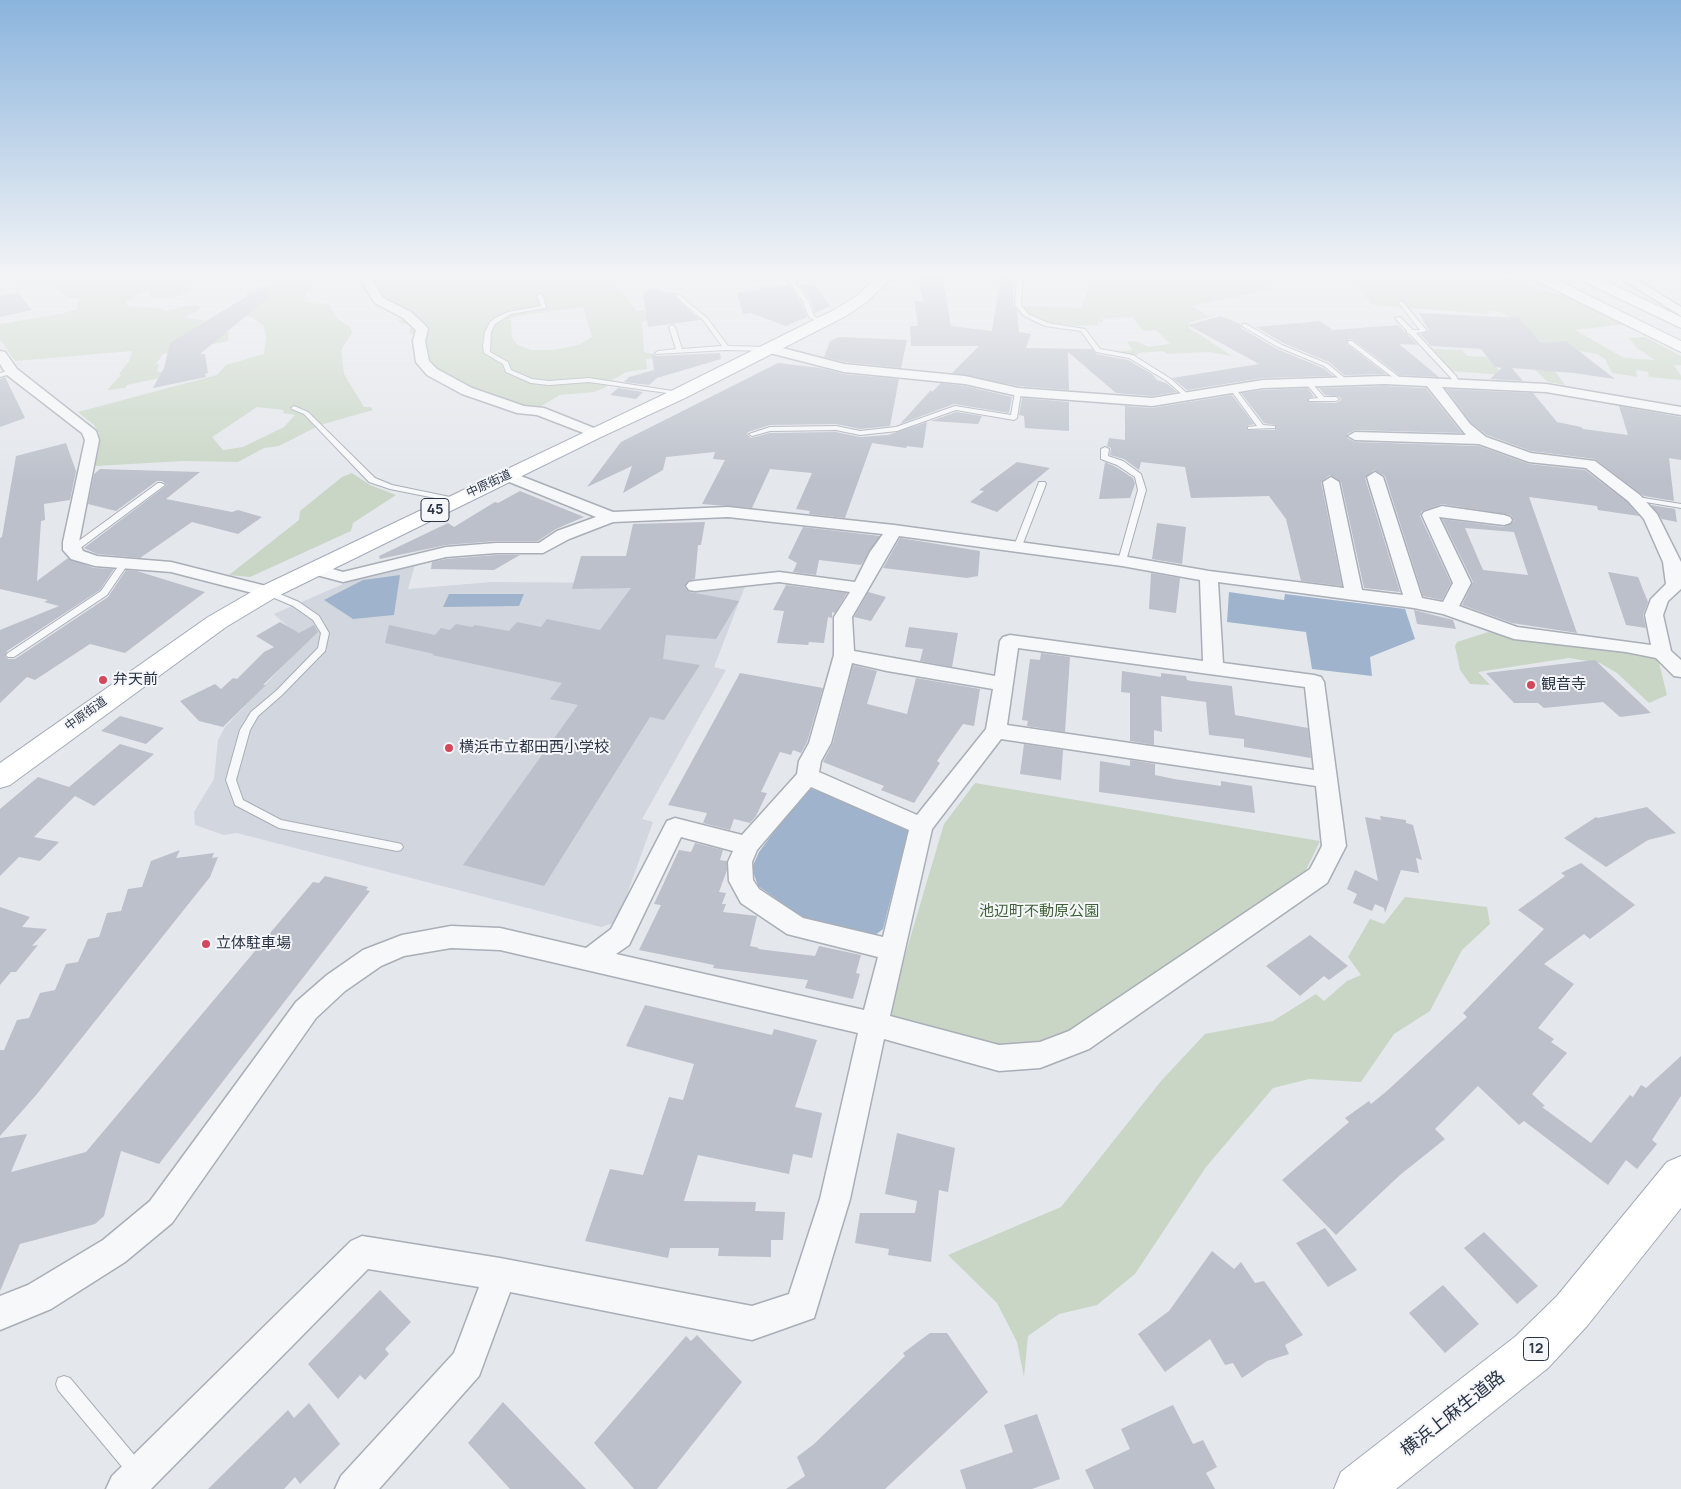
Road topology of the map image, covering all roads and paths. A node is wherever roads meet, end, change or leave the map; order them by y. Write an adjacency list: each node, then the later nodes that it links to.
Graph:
1 (420, 343): 33 (street)
2 (486, 343): 23 (lane)
3 (677, 343): 12 (lane)
4 (723, 343): 10 (lane)
5 (781, 343): 11 (main road, 中原街道 / 45)
6 (1093, 343): 24 (lane)
7 (1276, 343): 16 (lane)
8 (1352, 343): 18 (lane)
9 (1420, 343): 20 (lane)
10 (726, 348): 11 (lane); 12 (lane)
11 (771, 349): 22 (street); 23 (main road, 中原街道 / 45)
12 (680, 351): 13 (lane)
13 (658, 354)
14 (0, 355): 15 (street)
15 (6, 373): 50 (street)
16 (1344, 380): 17 (street); 18 (street)
17 (1307, 381): 21 (street); 27 (lane)
18 (1401, 381): 19 (street)
19 (1432, 383): 20 (street); 36 (street)
20 (1457, 384): 29 (street)
21 (1234, 389): 24 (street); 30 (lane)
22 (1018, 392): 24 (street); 34 (lane)
23 (679, 394): 33 (main road, 中原街道 / 45)
24 (1188, 397)
25 (1336, 399): 27 (lane)
26 (1311, 400): 27 (lane)
27 (1323, 400)
28 (294, 408): 44 (lane)
29 (1681, 411)
30 (1261, 427): 31 (lane); 32 (lane)
31 (1274, 427)
32 (1250, 428)
33 (594, 433): 38 (main road, 中原街道 / 45)
34 (752, 434)
35 (1355, 436): 36 (street)
36 (1481, 440): 43 (street)
37 (1105, 449): 51 (lane)
38 (508, 476): 44 (main road, 中原街道 / 45); 46 (street)
39 (1374, 477): 60 (street)
40 (1331, 482): 59 (street)
41 (1042, 484): 49 (lane)
42 (160, 485): 50 (lane)
43 (1634, 498): 45 (lane); 52 (street)
44 (455, 500): 54 (main road, 中原街道 / 45)
45 (1681, 506)
46 (611, 517): 48 (street); 54 (street)
47 (1504, 520): 61 (street)
48 (894, 530): 49 (street); 57 (street)
49 (1018, 546): 51 (street)
50 (72, 550): 53 (street)
51 (1122, 561): 55 (street)
52 (1676, 563): 62 (street)
53 (124, 564): 58 (street); 63 (lane)
54 (315, 568): 58 (main road, 中原街道 / 45)
55 (1208, 576): 59 (street); 66 (street)
56 (696, 586): 57 (street)
57 (861, 588): 64 (street)
58 (268, 592): 71 (main road, 中原街道 / 45); 75 (lane)
59 (1354, 594): 60 (street)
60 (1414, 602): 61 (street)
61 (1448, 609): 62 (street)
62 (1662, 653): 65 (lane); 67 (street)
63 (10, 655)
64 (844, 656): 68 (street); 70 (street)
65 (1681, 657)
66 (1212, 670): 68 (street); 72 (street)
67 (1681, 671)
68 (1003, 684): 69 (street)
69 (996, 731): 72 (street); 73 (street)
70 (808, 776): 73 (street); 74 (street)
71 (0, 778)
72 (1327, 780): 78 (street)
73 (921, 826): 76 (street)
74 (747, 845): 76 (street); 77 (street)
75 (397, 847)
76 (893, 950): 78 (street)
77 (589, 960): 78 (street); 81 (street)
78 (874, 1024): 80 (street)
79 (1681, 1176): 85 (main road, 横浜上麻生道路 / 12)
80 (500, 1274): 83 (street); 84 (street)
81 (0, 1312)
82 (64, 1384): 83 (lane)
83 (132, 1481)
84 (354, 1489)
85 (1358, 1489)

